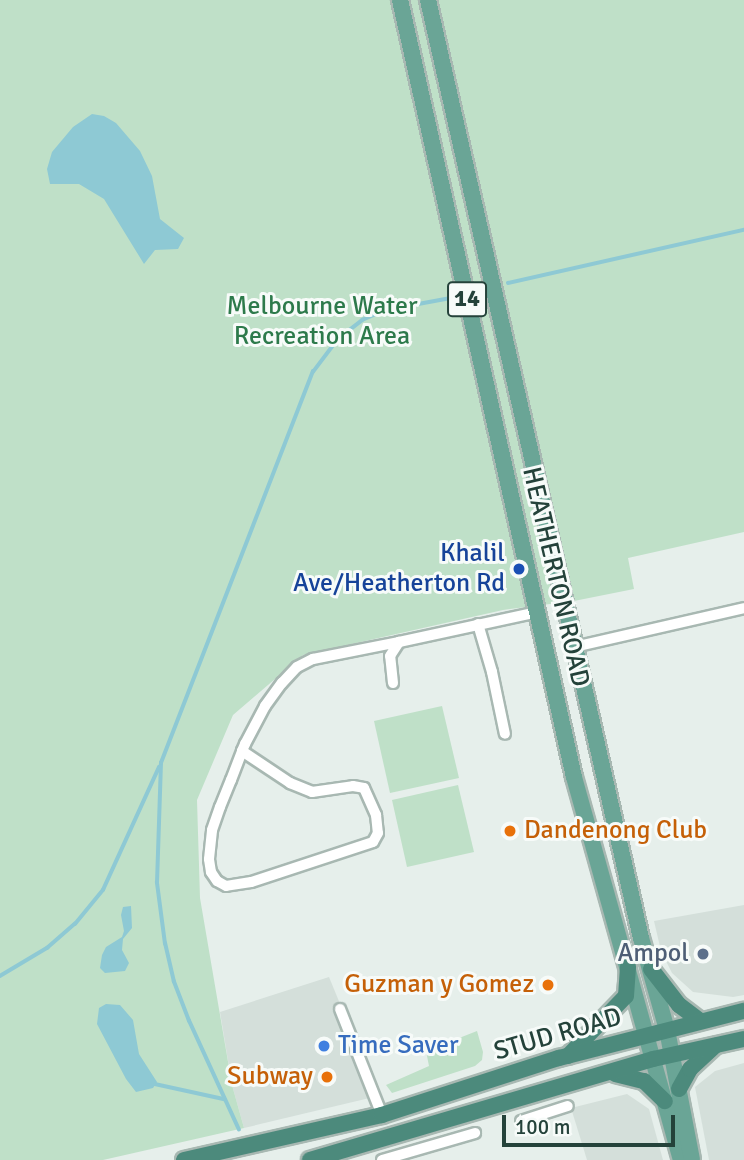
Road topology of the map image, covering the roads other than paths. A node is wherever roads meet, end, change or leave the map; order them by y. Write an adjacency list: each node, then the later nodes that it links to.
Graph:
1 (400, 0): 5 (main road, HEATHERTON ROAD / 14)
2 (428, 0): 3 (main road, HEATHERTON ROAD / 14)
3 (565, 606): 5 (main road); 8 (main road, HEATHERTON ROAD / 14)
4 (744, 608): 8 (street)
5 (538, 612): 6 (street); 9 (main road, HEATHERTON ROAD / 14)
6 (478, 624): 7 (street); 11 (street)
7 (399, 642): 10 (street); 12 (street)
8 (573, 647): 9 (main road); 14 (main road, HEATHERTON ROAD / 14)
9 (547, 653): 13 (main road, HEATHERTON ROAD / 14)
10 (393, 683)
11 (505, 734)
12 (242, 751): 12 (street)
13 (628, 966): 19 (main road, HEATHERTON ROAD / 14); 23 (highway)
14 (650, 969): 17 (highway); 18 (main road, HEATHERTON ROAD / 14)
15 (341, 1009): 31 (street)
16 (744, 1011): 17 (highway, STUD ROAD)
17 (700, 1021): 18 (highway, STUD ROAD)
18 (667, 1030): 19 (highway, STUD ROAD); 22 (main road, HEATHERTON ROAD / 14)
19 (647, 1035): 23 (highway, STUD ROAD); 24 (main road, HEATHERTON ROAD / 14)
20 (744, 1039): 21 (highway, STUD ROAD)
21 (717, 1045): 22 (highway, STUD ROAD); 26 (highway)
22 (672, 1055): 24 (highway, STUD ROAD); 26 (main road, HEATHERTON ROAD / 14)
23 (568, 1056): 31 (highway, STUD ROAD)
24 (653, 1059): 25 (highway, STUD ROAD); 28 (main road, HEATHERTON ROAD / 14)
25 (609, 1073): 27 (highway, STUD ROAD); 28 (highway)
26 (679, 1089): 38 (main road, HEATHERTON ROAD / 14)
27 (539, 1094): 30 (street); 35 (highway, STUD ROAD)
28 (665, 1101): 37 (main road, HEATHERTON ROAD / 14)
29 (568, 1107): 30 (street)
30 (545, 1114): 32 (street)
31 (382, 1115): 34 (highway, STUD ROAD)
32 (521, 1121)
33 (475, 1133): 36 (street)
34 (184, 1160)
35 (310, 1160)
36 (382, 1160)
37 (681, 1160)
38 (692, 1160)

